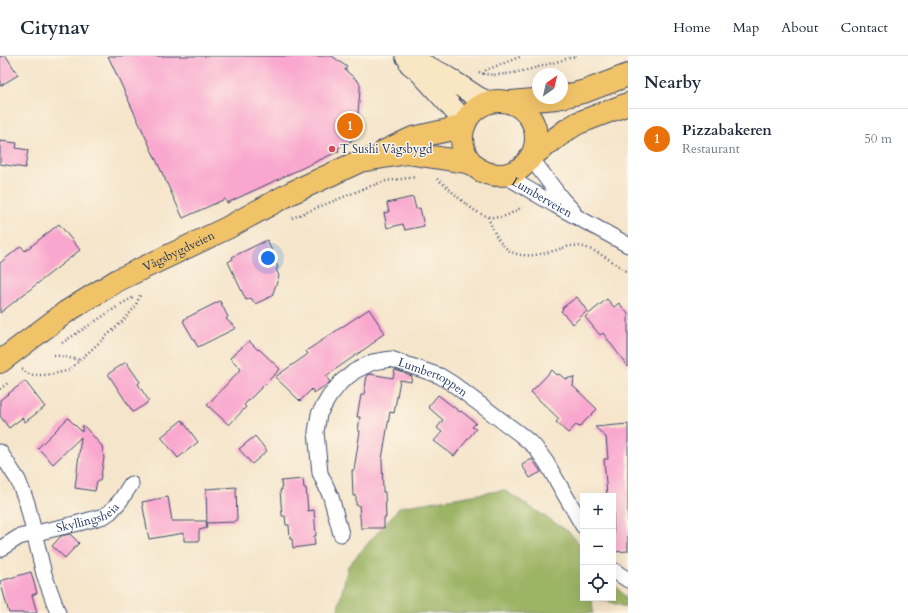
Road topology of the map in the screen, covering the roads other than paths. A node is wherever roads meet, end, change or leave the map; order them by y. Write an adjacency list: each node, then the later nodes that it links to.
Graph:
1 (400, 56): 9 (street)
2 (406, 56): 6 (street)
3 (628, 75): 4 (main road)
4 (568, 96)
5 (532, 100): 7 (main road)
6 (489, 102): 7 (main road); 9 (main road)
7 (511, 102): 10 (main road)
8 (628, 104): 10 (main road)
9 (465, 123): 11 (main road, Vågsbygdveien); 12 (main road)
10 (532, 156): 13 (main road); 14 (street, Lumberveien)
11 (367, 159): 12 (main road, Vågsbygdveien); 16 (main road, Vågsbygdveien)
12 (472, 163): 13 (main road)
13 (504, 175): 14 (street, Lumberveien)
14 (581, 219): 15 (street, Lumberveien)
15 (628, 245)
16 (6, 370)
17 (0, 452): 20 (street)
18 (131, 484): 20 (street, Skyllingsheia)
19 (580, 521): 21 (street, Lumbertoppen)
20 (33, 534): 22 (street, Skyllingsheia); 25 (street)
21 (342, 534)
22 (0, 549)
23 (616, 572): 24 (street)
24 (628, 580)
25 (58, 613)

